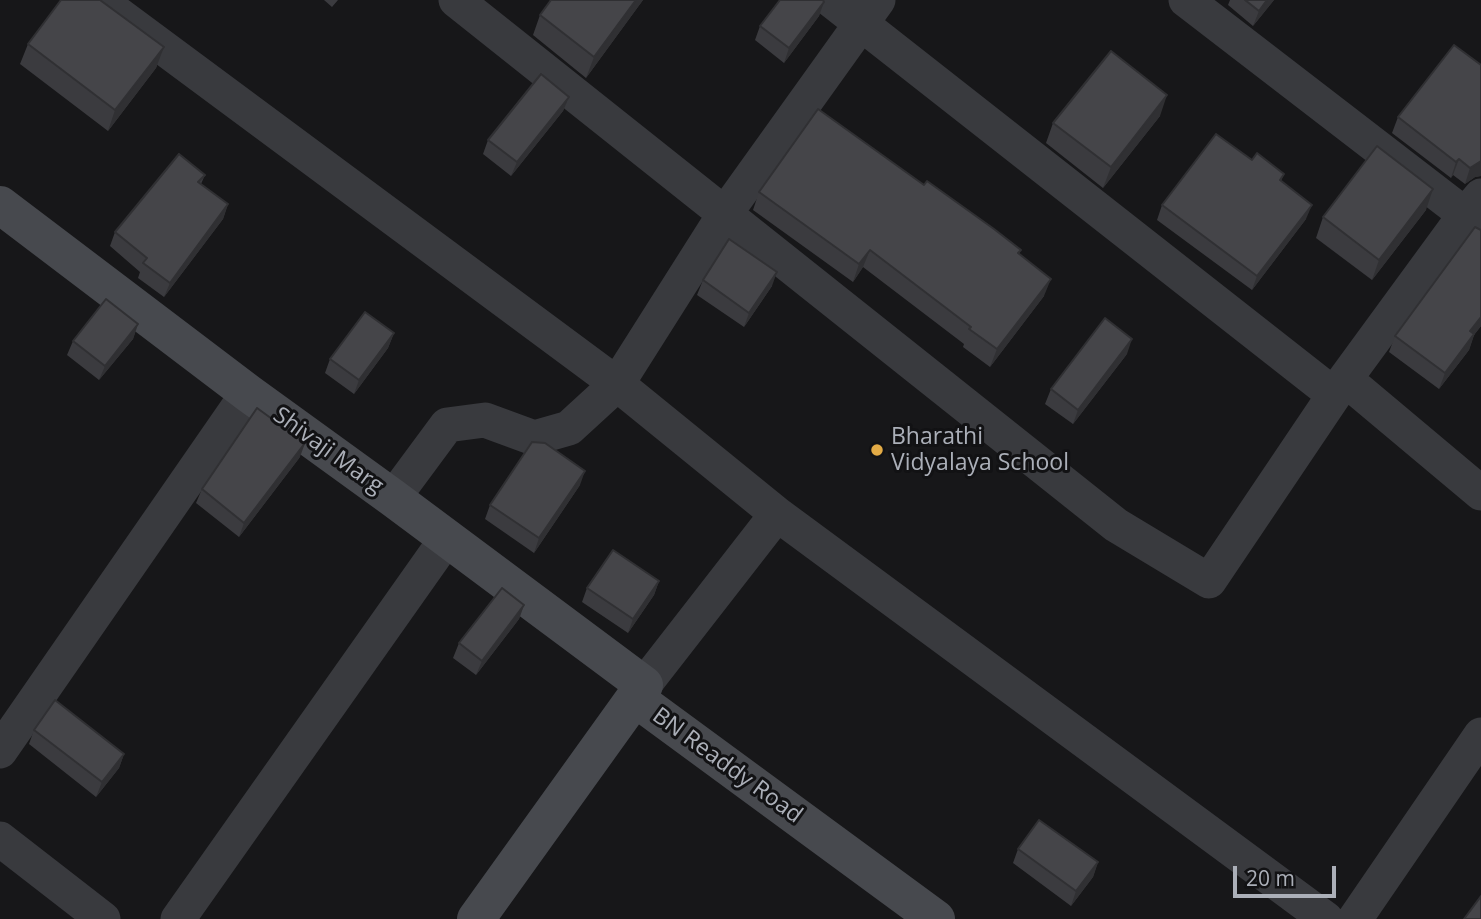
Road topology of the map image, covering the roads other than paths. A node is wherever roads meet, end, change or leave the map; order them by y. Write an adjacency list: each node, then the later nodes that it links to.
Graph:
1 (99, 0): 9 (street)
2 (456, 0): 8 (street)
3 (831, 0): 5 (street)
4 (1186, 0): 7 (street)
5 (869, 12): 8 (street); 10 (street)
6 (0, 205): 11 (street, Shivaji Marg)
7 (1476, 213): 10 (street)
8 (724, 215): 9 (street); 10 (street)
9 (617, 384): 13 (street); 14 (street)
10 (1339, 387): 12 (street)
11 (248, 393): 13 (street, Shivaji Marg); 18 (street)
12 (1481, 493)
13 (393, 498): 15 (street, Shivaji Marg)
14 (777, 514): 16 (street); 24 (street)
15 (447, 538): 16 (street, Shivaji Marg); 22 (street)
16 (639, 692): 20 (street, BN Readdy Road); 23 (street, BN Readdy Road)
17 (1481, 735): 25 (street)
18 (0, 751)
19 (0, 839): 21 (street)
20 (489, 915)
21 (103, 919)
22 (178, 919)
23 (936, 919)
24 (1326, 919)
25 (1354, 919)

